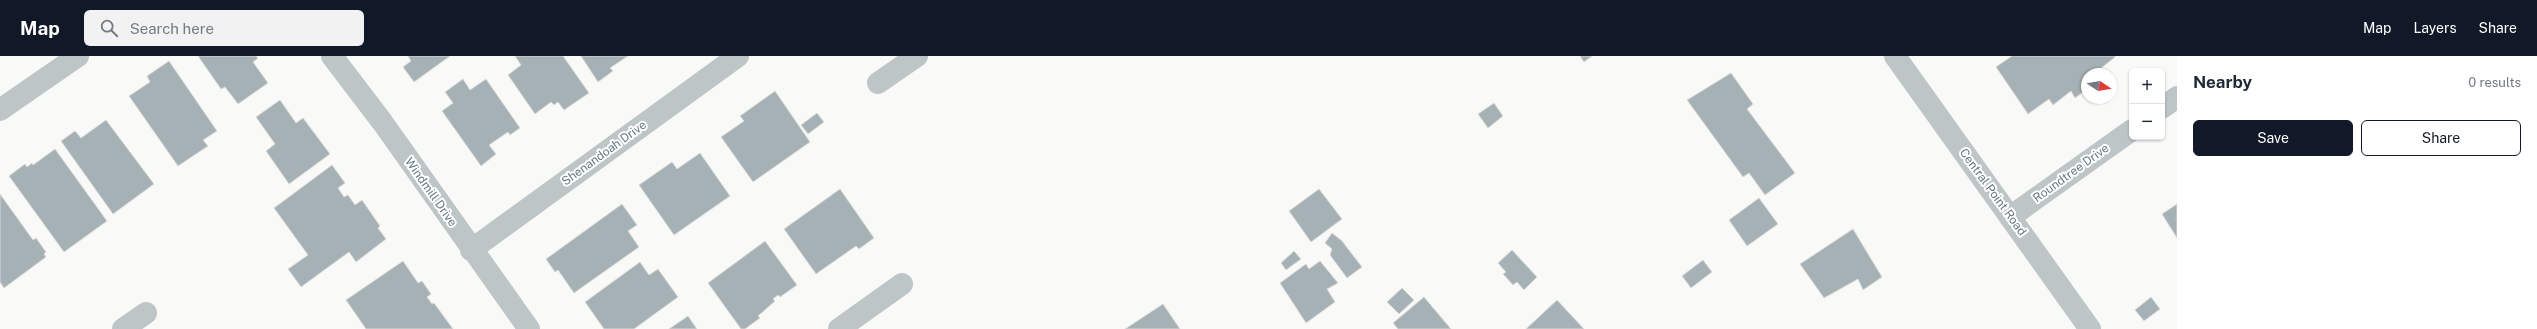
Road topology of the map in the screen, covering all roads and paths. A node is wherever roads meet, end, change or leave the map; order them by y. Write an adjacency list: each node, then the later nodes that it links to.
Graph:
1 (78, 56): 9 (street)
2 (332, 56): 12 (street, Windmill Drive)
3 (738, 56): 12 (street, Shenandoah Drive)
4 (917, 56): 6 (street)
5 (1895, 56): 11 (street, Central Point Road)
6 (878, 82)
7 (2177, 98): 8 (street)
8 (2165, 106)
9 (0, 110)
10 (2129, 132): 11 (street, Roundtree Drive)
11 (2010, 217): 18 (street, Central Point Road)
12 (471, 250): 16 (street, Windmill Drive)
13 (902, 284): 17 (street)
14 (146, 313): 15 (street)
15 (123, 329)
16 (528, 329)
17 (839, 329)
18 (2090, 329)

